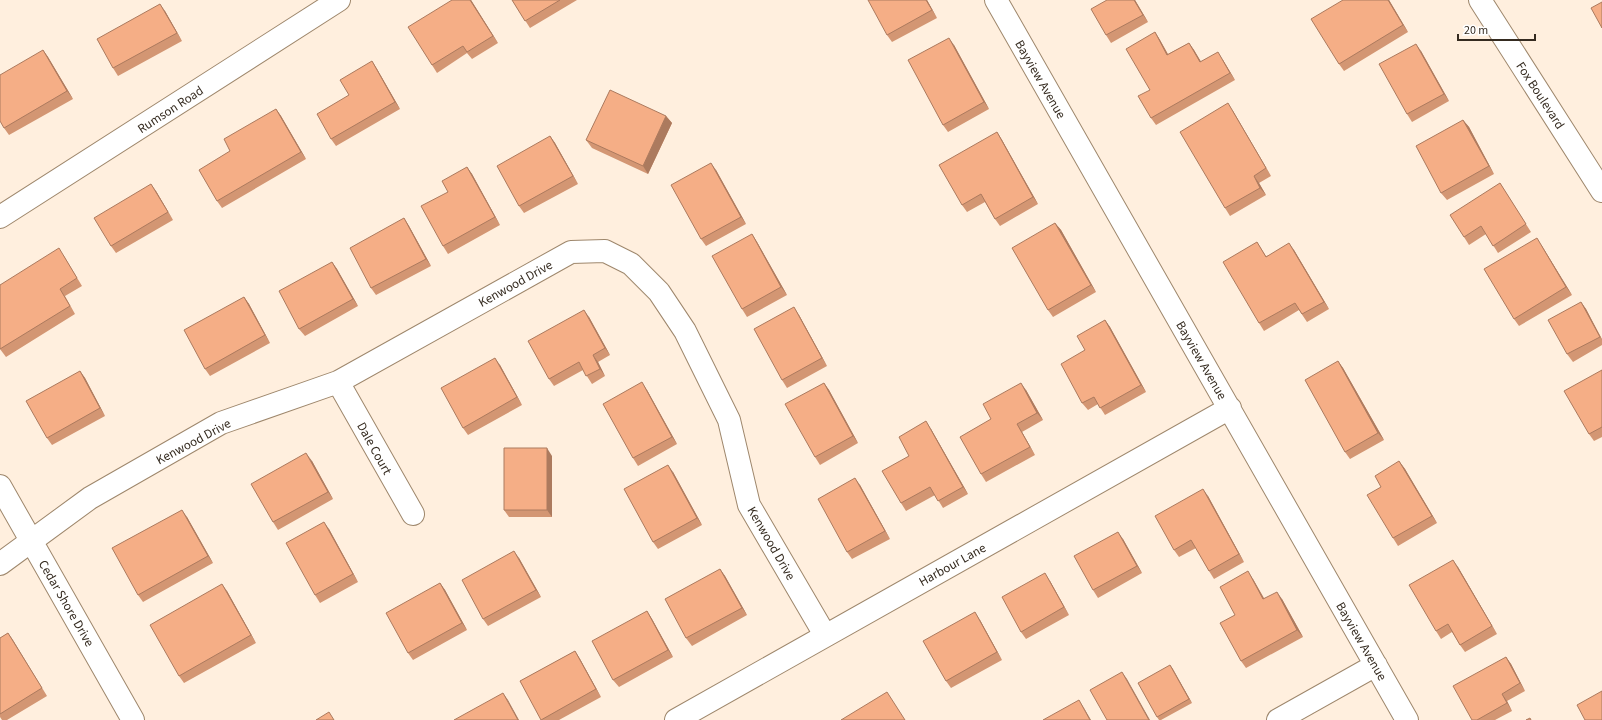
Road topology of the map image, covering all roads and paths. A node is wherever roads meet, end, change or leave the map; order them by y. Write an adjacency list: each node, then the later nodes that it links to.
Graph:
1 (339, 0): 5 (street, Rumson Road)
2 (1480, 0): 4 (street, Fox Boulevard)
3 (1004, 3): 7 (street, Bayview Avenue)
4 (1602, 190)
5 (0, 217)
6 (338, 382): 9 (street, Dale Court); 10 (street, Kenwood Drive); 12 (street, Kenwood Drive)
7 (1230, 408): 12 (street, Harbour Lane); 13 (street, Bayview Avenue)
8 (0, 486): 10 (street, Cedar Shore Drive)
9 (413, 514)
10 (31, 542): 11 (street, Kenwood Drive); 14 (street, Cedar Shore Drive)
11 (0, 564)
12 (825, 635): 15 (street, Harbour Lane)
13 (1376, 665): 16 (street); 17 (street, Bayview Avenue)
14 (133, 720)
15 (676, 720)
16 (1278, 720)
17 (1407, 720)

